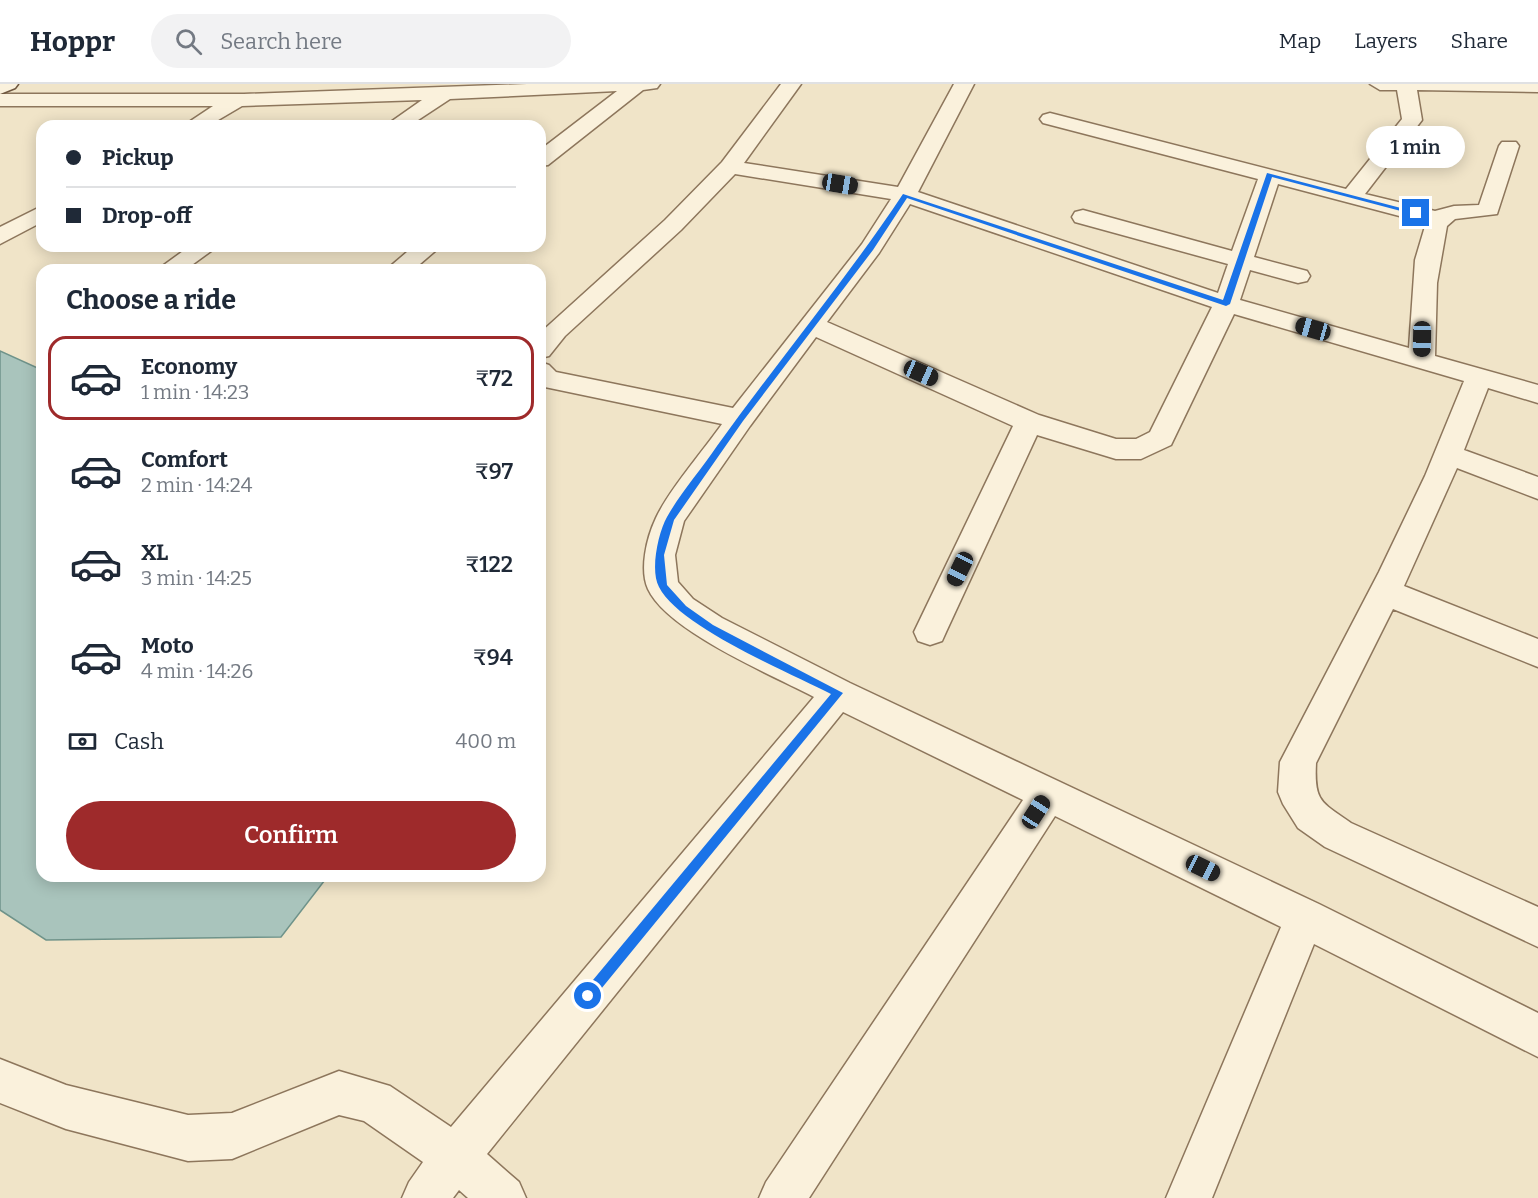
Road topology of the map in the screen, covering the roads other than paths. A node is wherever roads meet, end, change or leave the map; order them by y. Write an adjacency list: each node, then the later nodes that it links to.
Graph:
1 (8, 84): 12 (street)
2 (191, 84): 16 (street)
3 (286, 84): 14 (street)
4 (464, 84): 13 (street)
5 (639, 84): 6 (street); 13 (street); 21 (street)
6 (650, 84)
7 (791, 84): 22 (street)
8 (964, 84): 24 (street)
9 (1380, 84): 10 (street)
10 (1416, 85): 11 (street); 25 (street)
11 (1535, 85)
12 (0, 87)
13 (444, 95): 14 (street); 19 (street)
14 (247, 99): 16 (street); 18 (street)
15 (0, 100): 16 (street)
16 (153, 101)
17 (1050, 119): 23 (street)
18 (205, 120)
19 (404, 120)
20 (1509, 146): 28 (street)
21 (546, 155)
22 (730, 167): 24 (street); 38 (street)
23 (1269, 175): 25 (street); 32 (street)
24 (905, 195): 36 (street); 37 (street)
25 (1352, 196): 28 (street)
26 (36, 216): 29 (street)
27 (1083, 217): 32 (street)
28 (1438, 219): 39 (street)
29 (0, 237)
30 (196, 252): 33 (street)
31 (421, 252): 34 (street)
32 (1240, 261): 35 (street); 36 (street)
33 (178, 264)
34 (406, 264)
35 (1298, 276)
36 (1226, 304): 39 (street); 44 (street)
37 (812, 325): 43 (street); 44 (street)
38 (546, 342)
39 (1422, 360): 40 (street)
40 (1479, 377): 42 (street); 45 (street)
41 (546, 378): 43 (street)
42 (1538, 394)
43 (740, 419): 50 (street)
44 (1029, 422): 48 (street)
45 (1450, 455): 46 (street); 47 (street)
46 (1538, 488)
47 (1387, 593): 49 (street); 53 (street)
48 (930, 632)
49 (1538, 653)
50 (838, 693): 51 (street); 56 (street)
51 (1048, 793): 52 (street); 59 (street)
52 (1305, 918): 54 (street); 60 (street)
53 (1538, 927)
54 (1538, 1036)
55 (0, 1081): 56 (street)
56 (455, 1157): 57 (street); 58 (street)
57 (425, 1198)
58 (502, 1198)
59 (782, 1198)
60 (1189, 1198)

